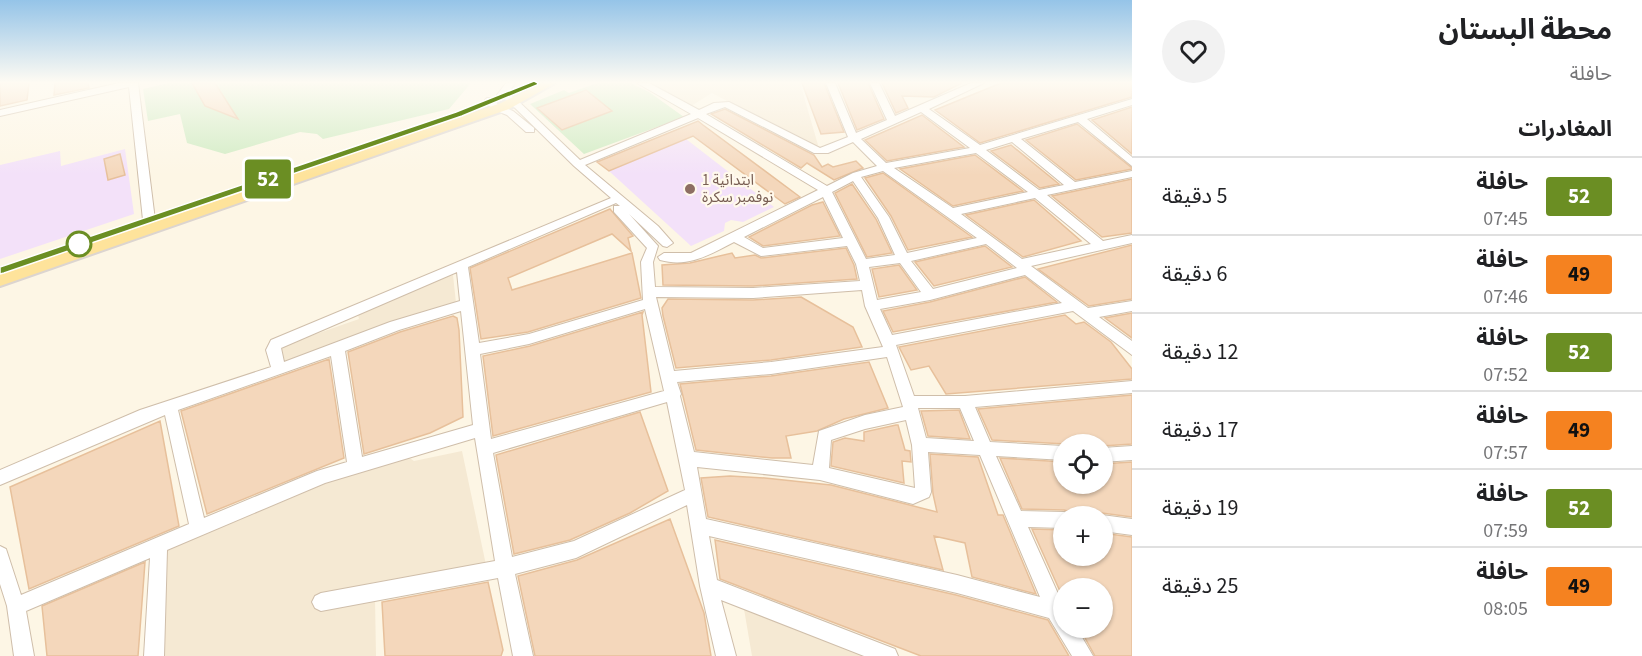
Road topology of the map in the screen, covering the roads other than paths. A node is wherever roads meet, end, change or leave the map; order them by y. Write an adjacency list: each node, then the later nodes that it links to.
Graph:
1 (137, 114): 28 (street)
2 (460, 114): 28 (main road)
3 (466, 114): 40 (main road)
4 (511, 114): 26 (street)
5 (516, 114): 19 (street)
6 (699, 114): 19 (street); 24 (street)
7 (745, 114): 15 (street)
8 (843, 114): 15 (street)
9 (889, 114): 14 (street)
10 (908, 114): 14 (street)
11 (930, 114): 17 (street)
12 (1091, 114): 13 (street)
13 (1079, 117): 16 (street); 18 (street)
14 (892, 120): 15 (street)
15 (853, 137): 20 (street)
16 (1013, 138): 17 (street); 23 (street)
17 (979, 149): 20 (street); 25 (street)
18 (1132, 163)
19 (578, 164): 34 (street)
20 (884, 166): 22 (street); 27 (street)
21 (1132, 174): 23 (street)
22 (855, 176): 24 (street); 35 (street)
23 (1073, 186): 25 (street)
24 (825, 189): 29 (street); 32 (street)
25 (1040, 194): 27 (street); 33 (street)
26 (611, 202): 34 (street); 37 (street)
27 (951, 212): 31 (street)
28 (149, 220): 39 (main road)
29 (734, 237): 32 (street); 34 (street)
30 (1132, 239): 33 (street)
31 (987, 240): 35 (street); 38 (street)
32 (850, 241): 36 (street)
33 (1100, 245): 38 (street)
34 (661, 251): 43 (street)
35 (903, 258): 36 (street); 42 (street)
36 (862, 264): 41 (street)
37 (462, 266): 44 (street); 52 (street)
38 (1023, 267): 42 (street); 47 (street)
39 (0, 270)
40 (0, 280)
41 (867, 285): 43 (street); 45 (street)
42 (930, 295): 45 (street)
43 (649, 298): 51 (street); 53 (street)
44 (468, 304): 49 (street); 51 (street)
45 (872, 306): 48 (street)
46 (1132, 306): 47 (street)
47 (1078, 310): 48 (street); 50 (street)
48 (890, 346): 53 (street); 58 (street)
49 (338, 347): 52 (street); 67 (street)
50 (1132, 349)
51 (473, 350): 59 (street)
52 (279, 370): 57 (street)
53 (668, 376): 55 (street)
54 (1132, 387): 56 (street)
55 (674, 394): 61 (street); 66 (street)
56 (965, 402): 58 (street); 62 (street)
57 (170, 406): 69 (street); 75 (street)
58 (910, 407): 60 (street); 68 (street)
59 (482, 429): 61 (street); 67 (street)
60 (920, 445): 62 (street); 68 (street)
61 (485, 448): 79 (street)
62 (986, 450): 63 (street); 71 (street)
63 (1053, 453)
64 (1132, 453): 65 (street)
65 (1113, 454)
66 (688, 459): 68 (street); 70 (street)
67 (355, 465): 75 (street)
68 (820, 473)
69 (0, 478)
70 (693, 494): 74 (street); 79 (street)
71 (1016, 519): 72 (street); 82 (street)
72 (1053, 520)
73 (1113, 524): 76 (street)
74 (701, 526): 80 (street); 84 (street)
75 (198, 527): 77 (street)
76 (1132, 527)
77 (159, 545): 83 (street); 87 (street)
78 (0, 555): 83 (street)
79 (504, 568): 81 (street); 88 (street)
80 (709, 586): 89 (street); 90 (street)
81 (321, 602)
82 (1053, 602)
83 (16, 606): 86 (street)
84 (1053, 617)
85 (1072, 638): 91 (street)
86 (24, 656)
87 (154, 656)
88 (523, 656)
89 (726, 656)
90 (888, 656)
91 (1083, 656)

